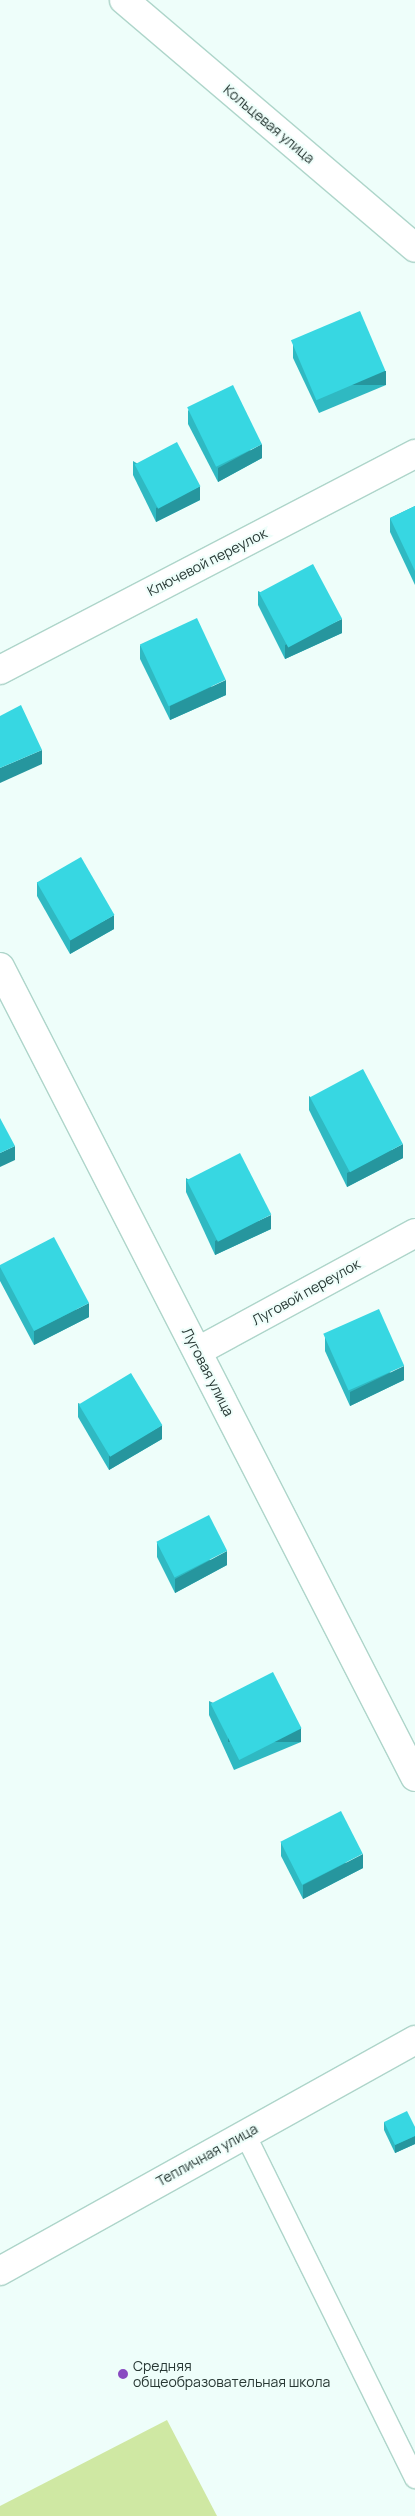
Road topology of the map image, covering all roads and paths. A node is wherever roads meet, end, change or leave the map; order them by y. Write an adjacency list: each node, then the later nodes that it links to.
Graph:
1 (124, 0): 2 (street, Кольцевая улица)
2 (415, 248)
3 (415, 454): 4 (street, Ключевой переулок)
4 (0, 670)
5 (0, 967): 7 (street, Луговая улица)
6 (415, 1233): 7 (street, Луговой переулок)
7 (198, 1351): 8 (street, Луговая улица)
8 (415, 1777)
9 (415, 2040): 10 (street, Тепличная улица)
10 (245, 2134): 11 (street, Тепличная улица); 12 (lane)
11 (0, 2270)
12 (415, 2478)

